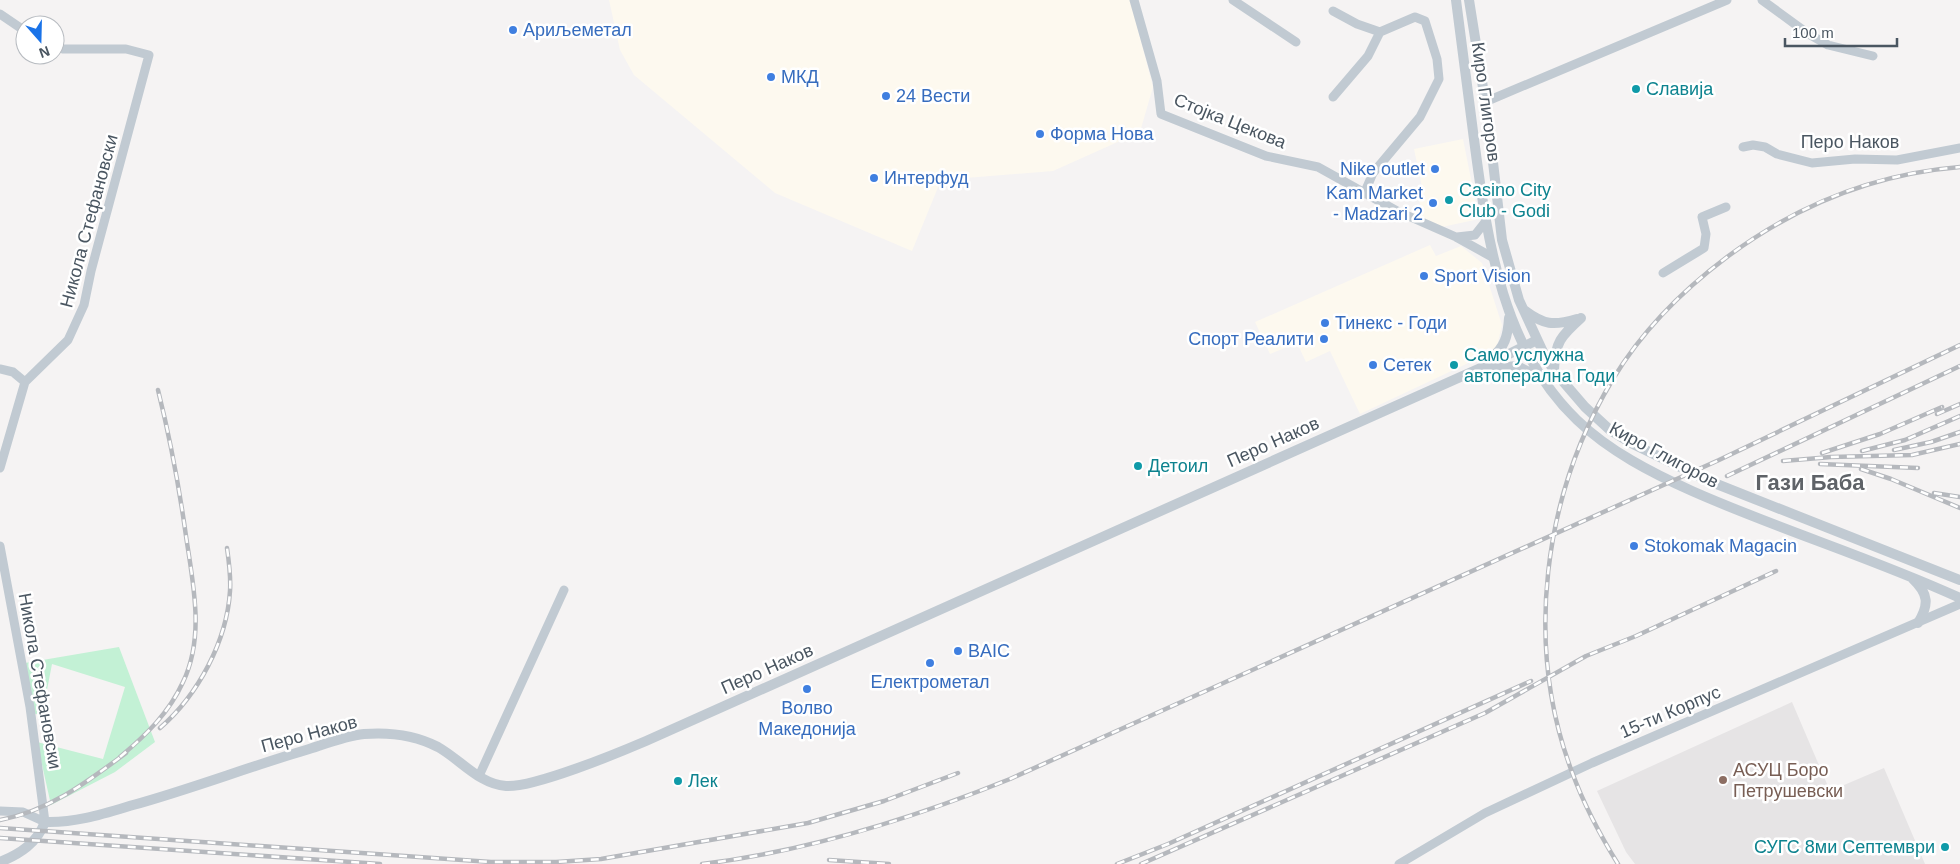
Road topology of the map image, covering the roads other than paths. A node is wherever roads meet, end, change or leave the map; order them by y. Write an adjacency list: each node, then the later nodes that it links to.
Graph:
1 (1134, 0): 18 (street, Стојка Цекова)
2 (1233, 0): 11 (street)
3 (1456, 0): 20 (street, Киро Глигоров)
4 (1469, 0): 15 (street, Киро Глигоров)
5 (1727, 0): 15 (street)
6 (1762, 0): 13 (street)
7 (1333, 11): 10 (street)
8 (0, 14): 9 (street)
9 (15, 24)
10 (1380, 32): 14 (street); 18 (street)
11 (1296, 42)
12 (65, 50): 32 (street, Никола Стефановски)
13 (1873, 56)
14 (1333, 97)
15 (1485, 102): 24 (street, Киро Глигоров)
16 (1743, 147): 17 (street, Перо Наков)
17 (1960, 149)
18 (1364, 194): 21 (street, Стојка Цекова)
19 (1726, 207): 23 (street)
20 (1486, 221): 21 (street); 22 (street, Киро Глигоров)
21 (1456, 237): 22 (street, Стојка Цекова)
22 (1492, 257): 25 (street, Киро Глигоров)
23 (1664, 273)
24 (1523, 309): 26 (street, Киро Глигоров); 30 (street)
25 (1509, 314): 27 (street, Киро Глигоров); 29 (street)
26 (1536, 340): 27 (street, Перо Наков); 30 (street, Киро Глигоров)
27 (1524, 346): 29 (street, Перо Наков); 31 (street, Киро Глигоров)
28 (0, 369): 32 (street)
29 (1476, 370): 31 (street); 41 (street, Перо Наков)
30 (1554, 371): 36 (street, Киро Глигоров)
31 (1546, 381): 35 (street, Киро Глигоров)
32 (25, 382): 33 (street)
33 (0, 468)
34 (0, 546): 43 (street, Никола Стефановски)
35 (1909, 575): 38 (street, Киро Глигоров); 40 (street)
36 (1960, 580)
37 (564, 590): 41 (street)
38 (1960, 598)
39 (1960, 604): 40 (street, 15-ти Корпус)
40 (1918, 623): 45 (street, 15-ти Корпус)
41 (479, 776): 43 (street, Перо Наков)
42 (0, 810): 43 (street)
43 (45, 822): 44 (street)
44 (0, 862)
45 (1399, 864)

